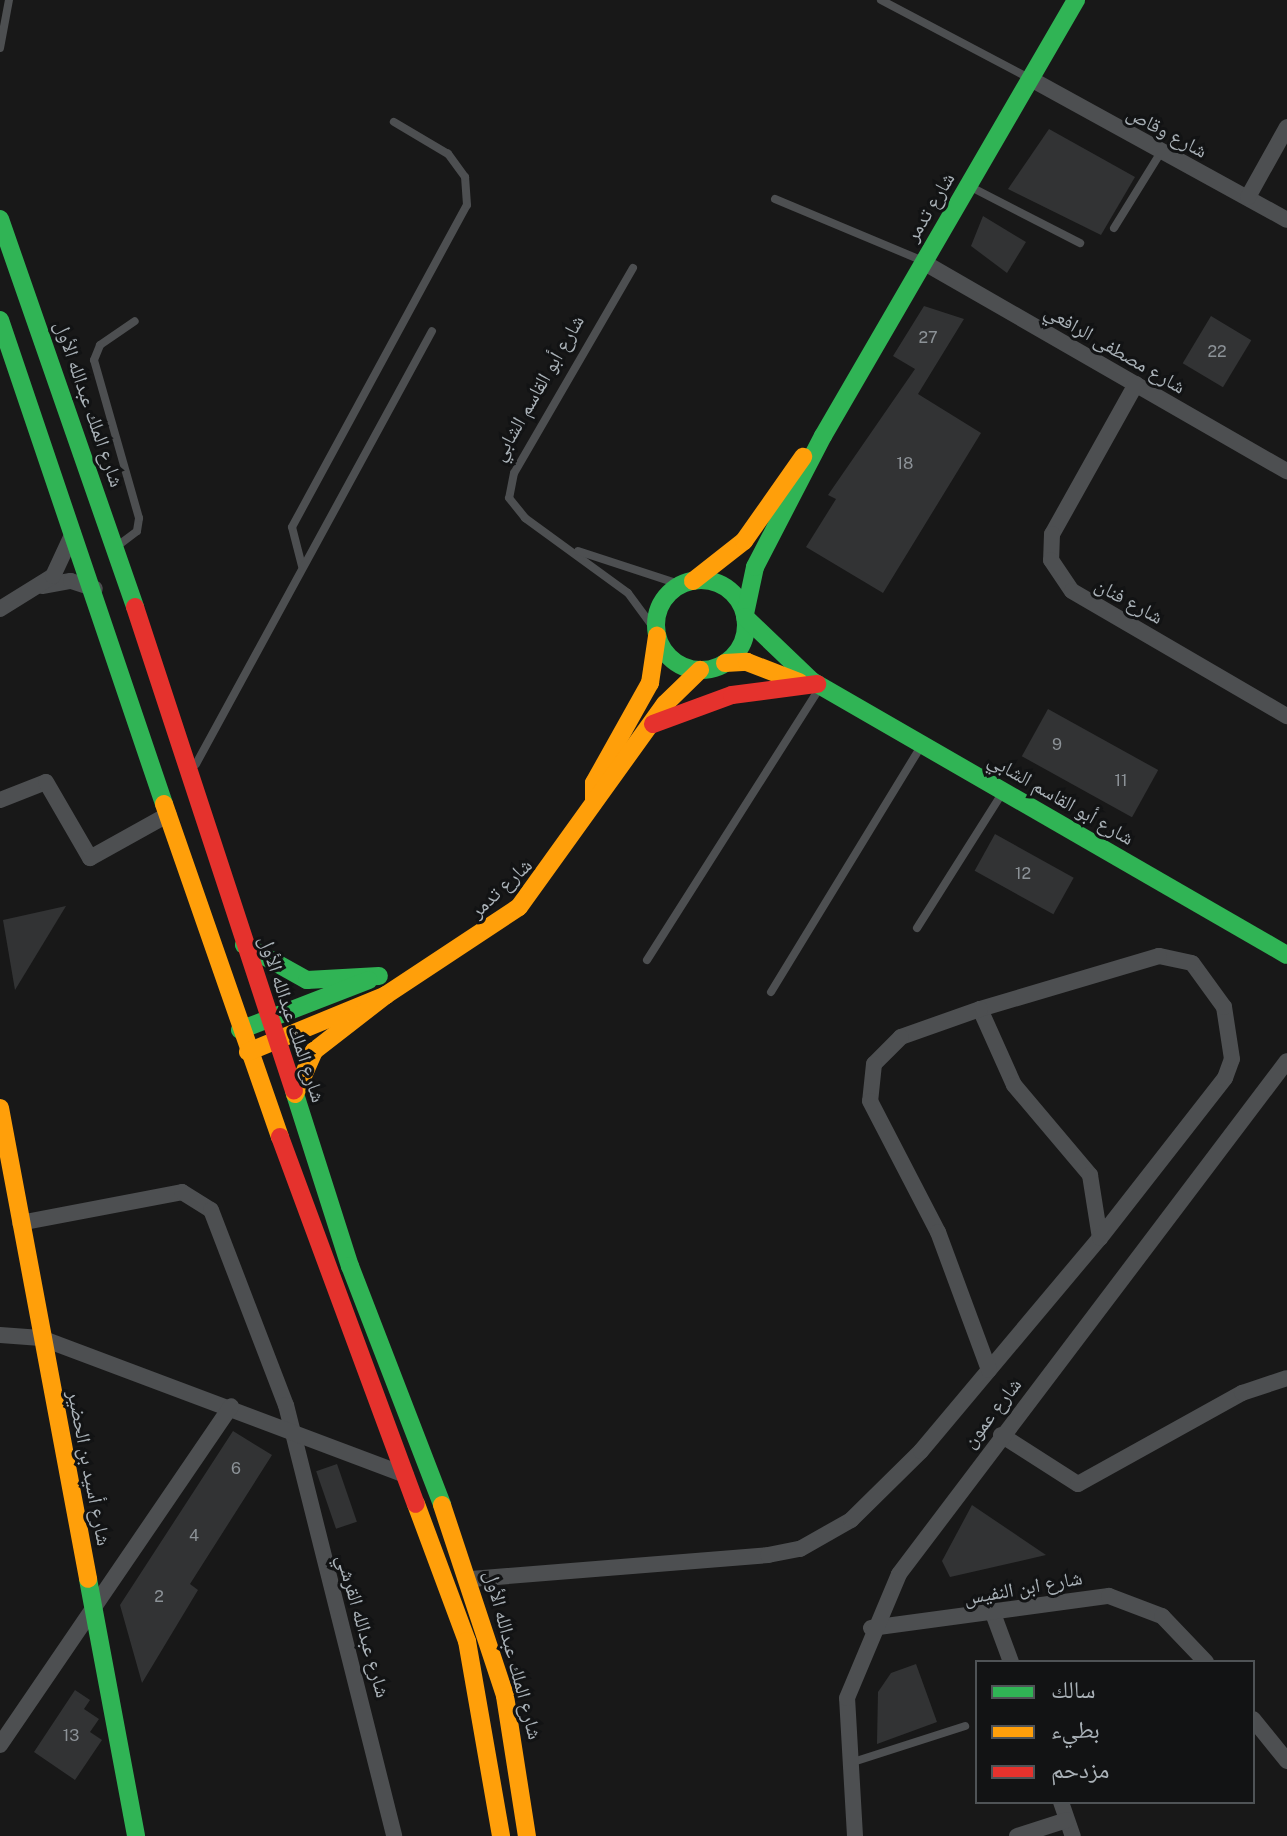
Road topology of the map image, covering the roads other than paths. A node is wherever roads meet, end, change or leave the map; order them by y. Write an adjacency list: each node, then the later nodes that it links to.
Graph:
1 (9, 0): 4 (lane)
2 (881, 0): 5 (lane)
3 (1076, 0): 5 (street, شارع تدمر)
4 (0, 48)
5 (1029, 78): 8 (street, شارع وقاص); 9 (street, شارع تدمر)
6 (394, 122): 28 (lane)
7 (1287, 127): 10 (street)
8 (1161, 152): 10 (street, شارع وقاص); 14 (lane)
9 (968, 186): 15 (lane); 16 (street, شارع تدمر)
10 (1248, 197): 13 (street, شارع وقاص)
11 (775, 199): 16 (lane)
12 (0, 219): 18 (street, شارع الملك عبدالله الأول)
13 (1287, 220)
14 (1114, 228)
15 (1080, 243)
16 (923, 262): 22 (street, شارع مصطفى الرافعي); 23 (street, شارع تدمر)
17 (633, 268): 27 (lane, شارع أبو القاسم الشابي)
18 (36, 317): 20 (street); 26 (street, شارع الملك عبدالله الأول)
19 (135, 321): 26 (lane)
20 (2, 324): 25 (street, شارع الملك عبدالله الأول)
21 (432, 331): 28 (lane)
22 (1136, 384): 24 (street, شارع مصطفى الرافعي); 38 (street, شارع فنان)
23 (823, 436): 29 (street, شارع تدمر); 33 (street, شارع تدمر)
24 (1287, 471)
25 (74, 528): 30 (street); 31 (street, شارع الملك عبدالله الأول)
26 (115, 548): 41 (street, شارع الملك عبدالله الأول)
27 (578, 551): 29 (lane, شارع أبو القاسم الشابي); 34 (lane, شارع أبو القاسم الشابي)
28 (302, 566): 41 (lane)
29 (687, 583): 33 (street); 34 (street)
30 (40, 586): 31 (street); 32 (street)
31 (95, 589): 45 (street, شارع الملك عبدالله الأول)
32 (0, 609)
33 (745, 616): 35 (street); 37 (street, شارع أبو القاسم الشابي)
34 (657, 634): 36 (street); 44 (street, شارع تدمر)
35 (725, 663): 36 (street); 37 (street, شارع أبو القاسم الشابي)
36 (700, 670): 39 (street, شارع تدمر)
37 (816, 684): 39 (street); 40 (street, شارع أبو القاسم الشابي); 49 (lane)
38 (1287, 716)
39 (652, 724): 44 (street, شارع تدمر)
40 (922, 745): 42 (street, شارع أبو القاسم الشابي); 52 (lane)
41 (192, 772): 47 (street, شارع الملك عبدالله الأول)
42 (1004, 792): 46 (lane); 48 (street, شارع أبو القاسم الشابي)
43 (0, 800): 45 (street)
44 (594, 802): 50 (street, شارع تدمر)
45 (169, 814): 56 (street, شارع الملك عبدالله الأول)
46 (917, 928)
47 (244, 945): 51 (street); 55 (street, شارع الملك عبدالله الأول)
48 (1287, 955)
49 (647, 960)
50 (409, 975): 51 (street, شارع تدمر); 53 (street, شارع تدمر)
51 (379, 976): 55 (street, شارع تدمر)
52 (771, 992)
53 (386, 995): 57 (street, شارع تدمر); 60 (street)
54 (980, 1009): 63 (street); 63 (street); 66 (street)
55 (270, 1018): 56 (street, شارع تدمر); 57 (street, شارع الملك عبدالله الأول)
56 (240, 1030): 58 (street, شارع الملك عبدالله الأول)
57 (277, 1040): 58 (street, شارع تدمر); 60 (street, شارع الملك عبدالله الأول)
58 (248, 1052): 71 (street, شارع الملك عبدالله الأول)
59 (1287, 1061): 70 (street, شارع عمون)
60 (295, 1096): 72 (street, شارع الملك عبدالله الأول)
61 (0, 1108): 62 (street, شارع أسيد بن الحضير)
62 (20, 1223): 65 (street, شارع أسيد بن الحضير); 69 (street, شارع عبدالله القرشي)
63 (1100, 1238): 66 (street)
64 (0, 1335): 65 (street)
65 (41, 1338): 68 (street); 74 (street, شارع أسيد بن الحضير)
66 (989, 1370): 72 (street)
67 (1287, 1378): 70 (street)
68 (231, 1406): 69 (street); 74 (street)
69 (291, 1427): 71 (street); 87 (street, شارع عبدالله القرشي)
70 (1001, 1435): 76 (street, شارع عمون)
71 (406, 1475): 73 (street, شارع الملك عبدالله الأول)
72 (471, 1579): 73 (street); 89 (street, شارع الملك عبدالله الأول)
73 (448, 1584): 88 (street, شارع الملك عبدالله الأول)
74 (93, 1608): 81 (street); 86 (street, شارع أسيد بن الحضير)
75 (994, 1616): 76 (street, شارع ابن النفيس); 77 (street); 78 (street, شارع ابن النفيس)
76 (871, 1628): 83 (street, شارع عمون)
77 (1010, 1660)
78 (1204, 1660)
79 (1255, 1721): 82 (street)
80 (965, 1726): 83 (lane)
81 (0, 1745)
82 (1287, 1761)
83 (849, 1763): 90 (street, شارع عمون)
84 (1062, 1804): 85 (street)
85 (1070, 1828): 91 (street)
86 (136, 1836)
87 (394, 1836)
88 (501, 1836)
89 (527, 1836)
90 (855, 1836)
91 (1017, 1836)

